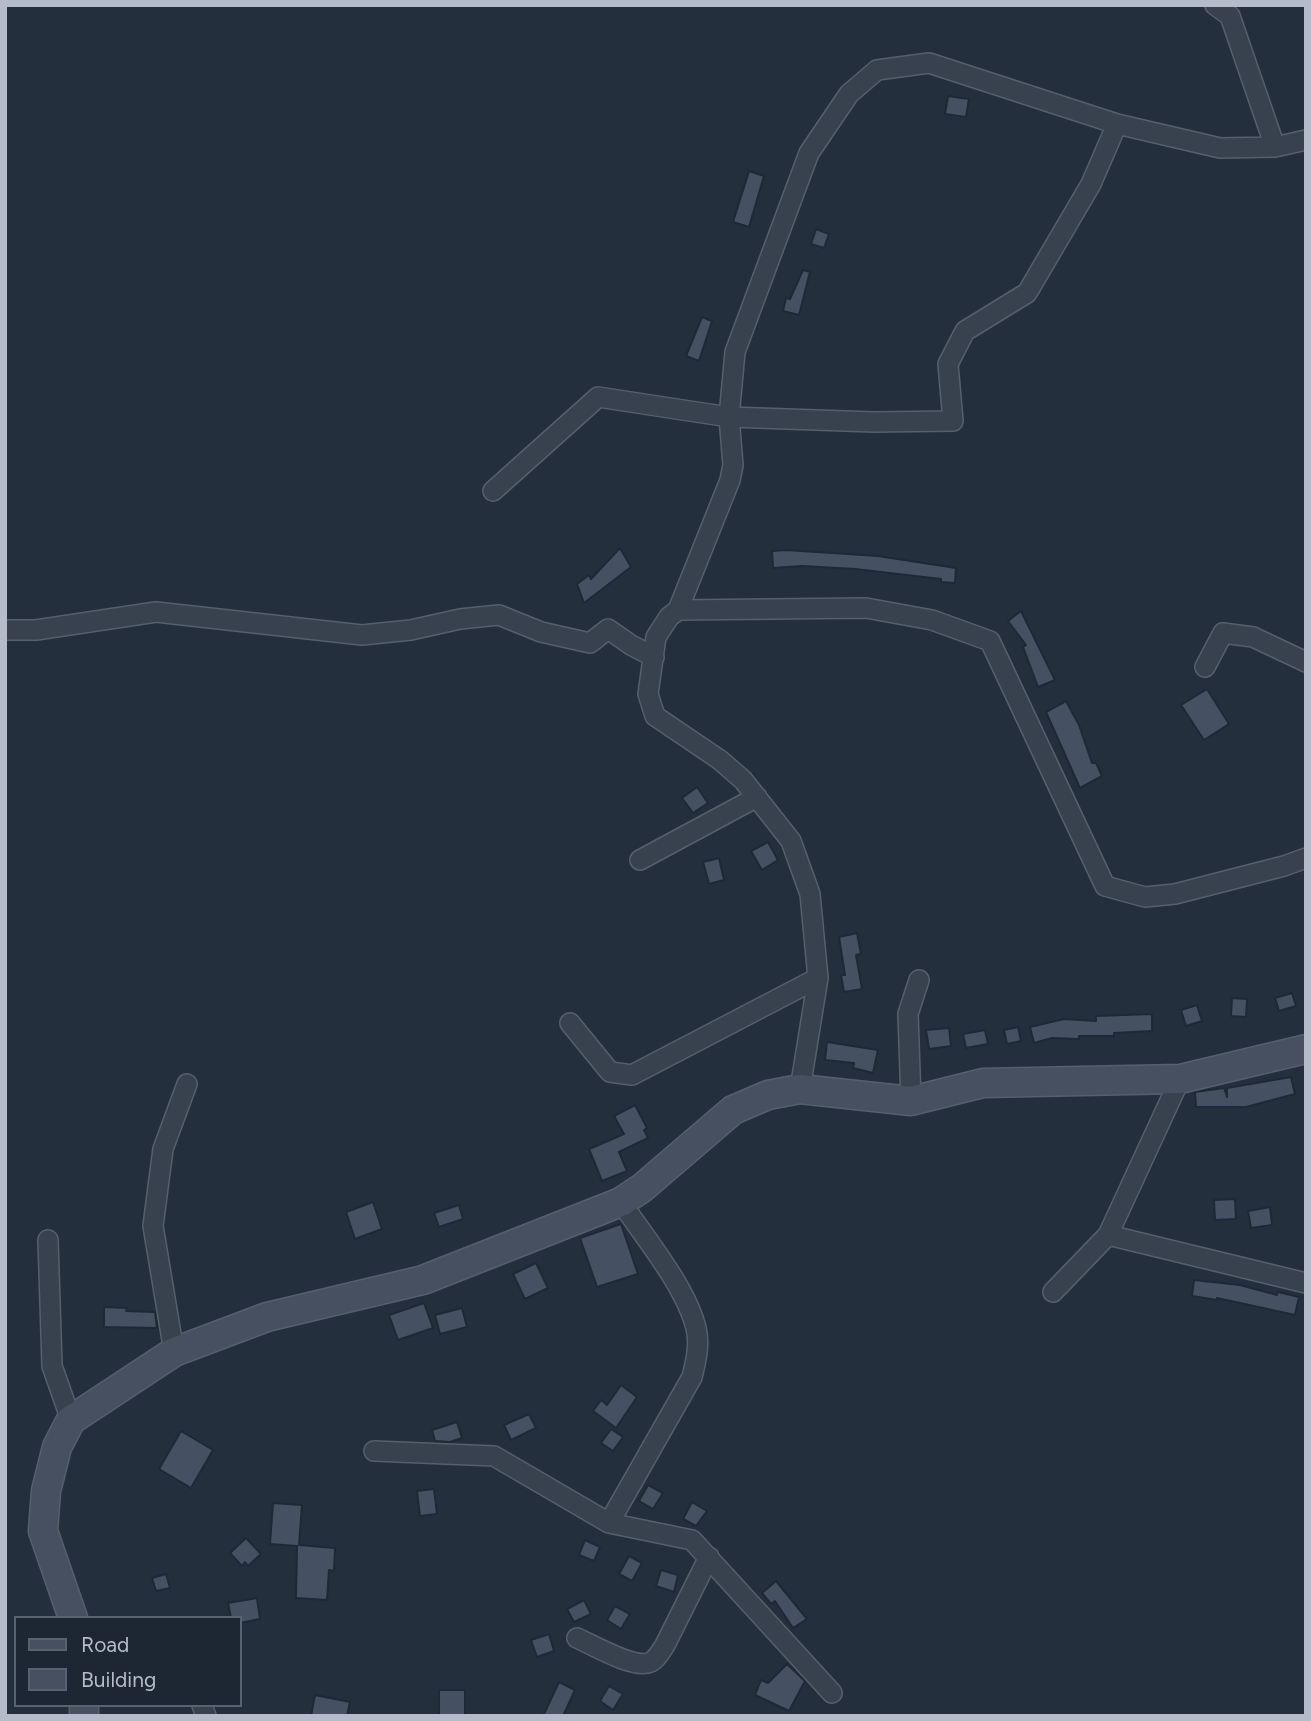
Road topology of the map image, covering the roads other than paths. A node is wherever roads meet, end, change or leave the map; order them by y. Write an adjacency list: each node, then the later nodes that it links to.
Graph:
1 (1215, 5): 4 (street)
2 (1117, 124): 4 (street); 5 (street); 5 (street)
3 (1306, 140): 4 (street)
4 (1275, 147)
5 (729, 417): 6 (street); 7 (street)
6 (494, 491)
7 (678, 610): 9 (street); 13 (street)
8 (5, 630): 9 (street)
9 (654, 657): 12 (street)
10 (1306, 663): 11 (street)
11 (1205, 667)
12 (757, 797): 14 (street); 15 (street)
13 (1306, 858)
14 (640, 860)
15 (818, 978): 17 (street); 21 (street)
16 (919, 979): 22 (street)
17 (570, 1023)
18 (1306, 1049): 19 (street)
19 (1180, 1079): 22 (street); 24 (street)
20 (187, 1084): 28 (street)
21 (800, 1088): 22 (street); 23 (street)
22 (911, 1101)
23 (621, 1202): 28 (street); 31 (street)
24 (1108, 1235): 26 (street); 27 (street)
25 (48, 1240): 29 (street)
26 (1306, 1283)
27 (1053, 1292)
28 (174, 1352): 29 (street)
29 (71, 1420): 33 (street)
30 (374, 1451): 31 (street)
31 (609, 1523): 32 (street)
32 (709, 1558): 34 (street); 35 (street)
33 (72, 1616)
34 (577, 1638)
35 (832, 1693)

